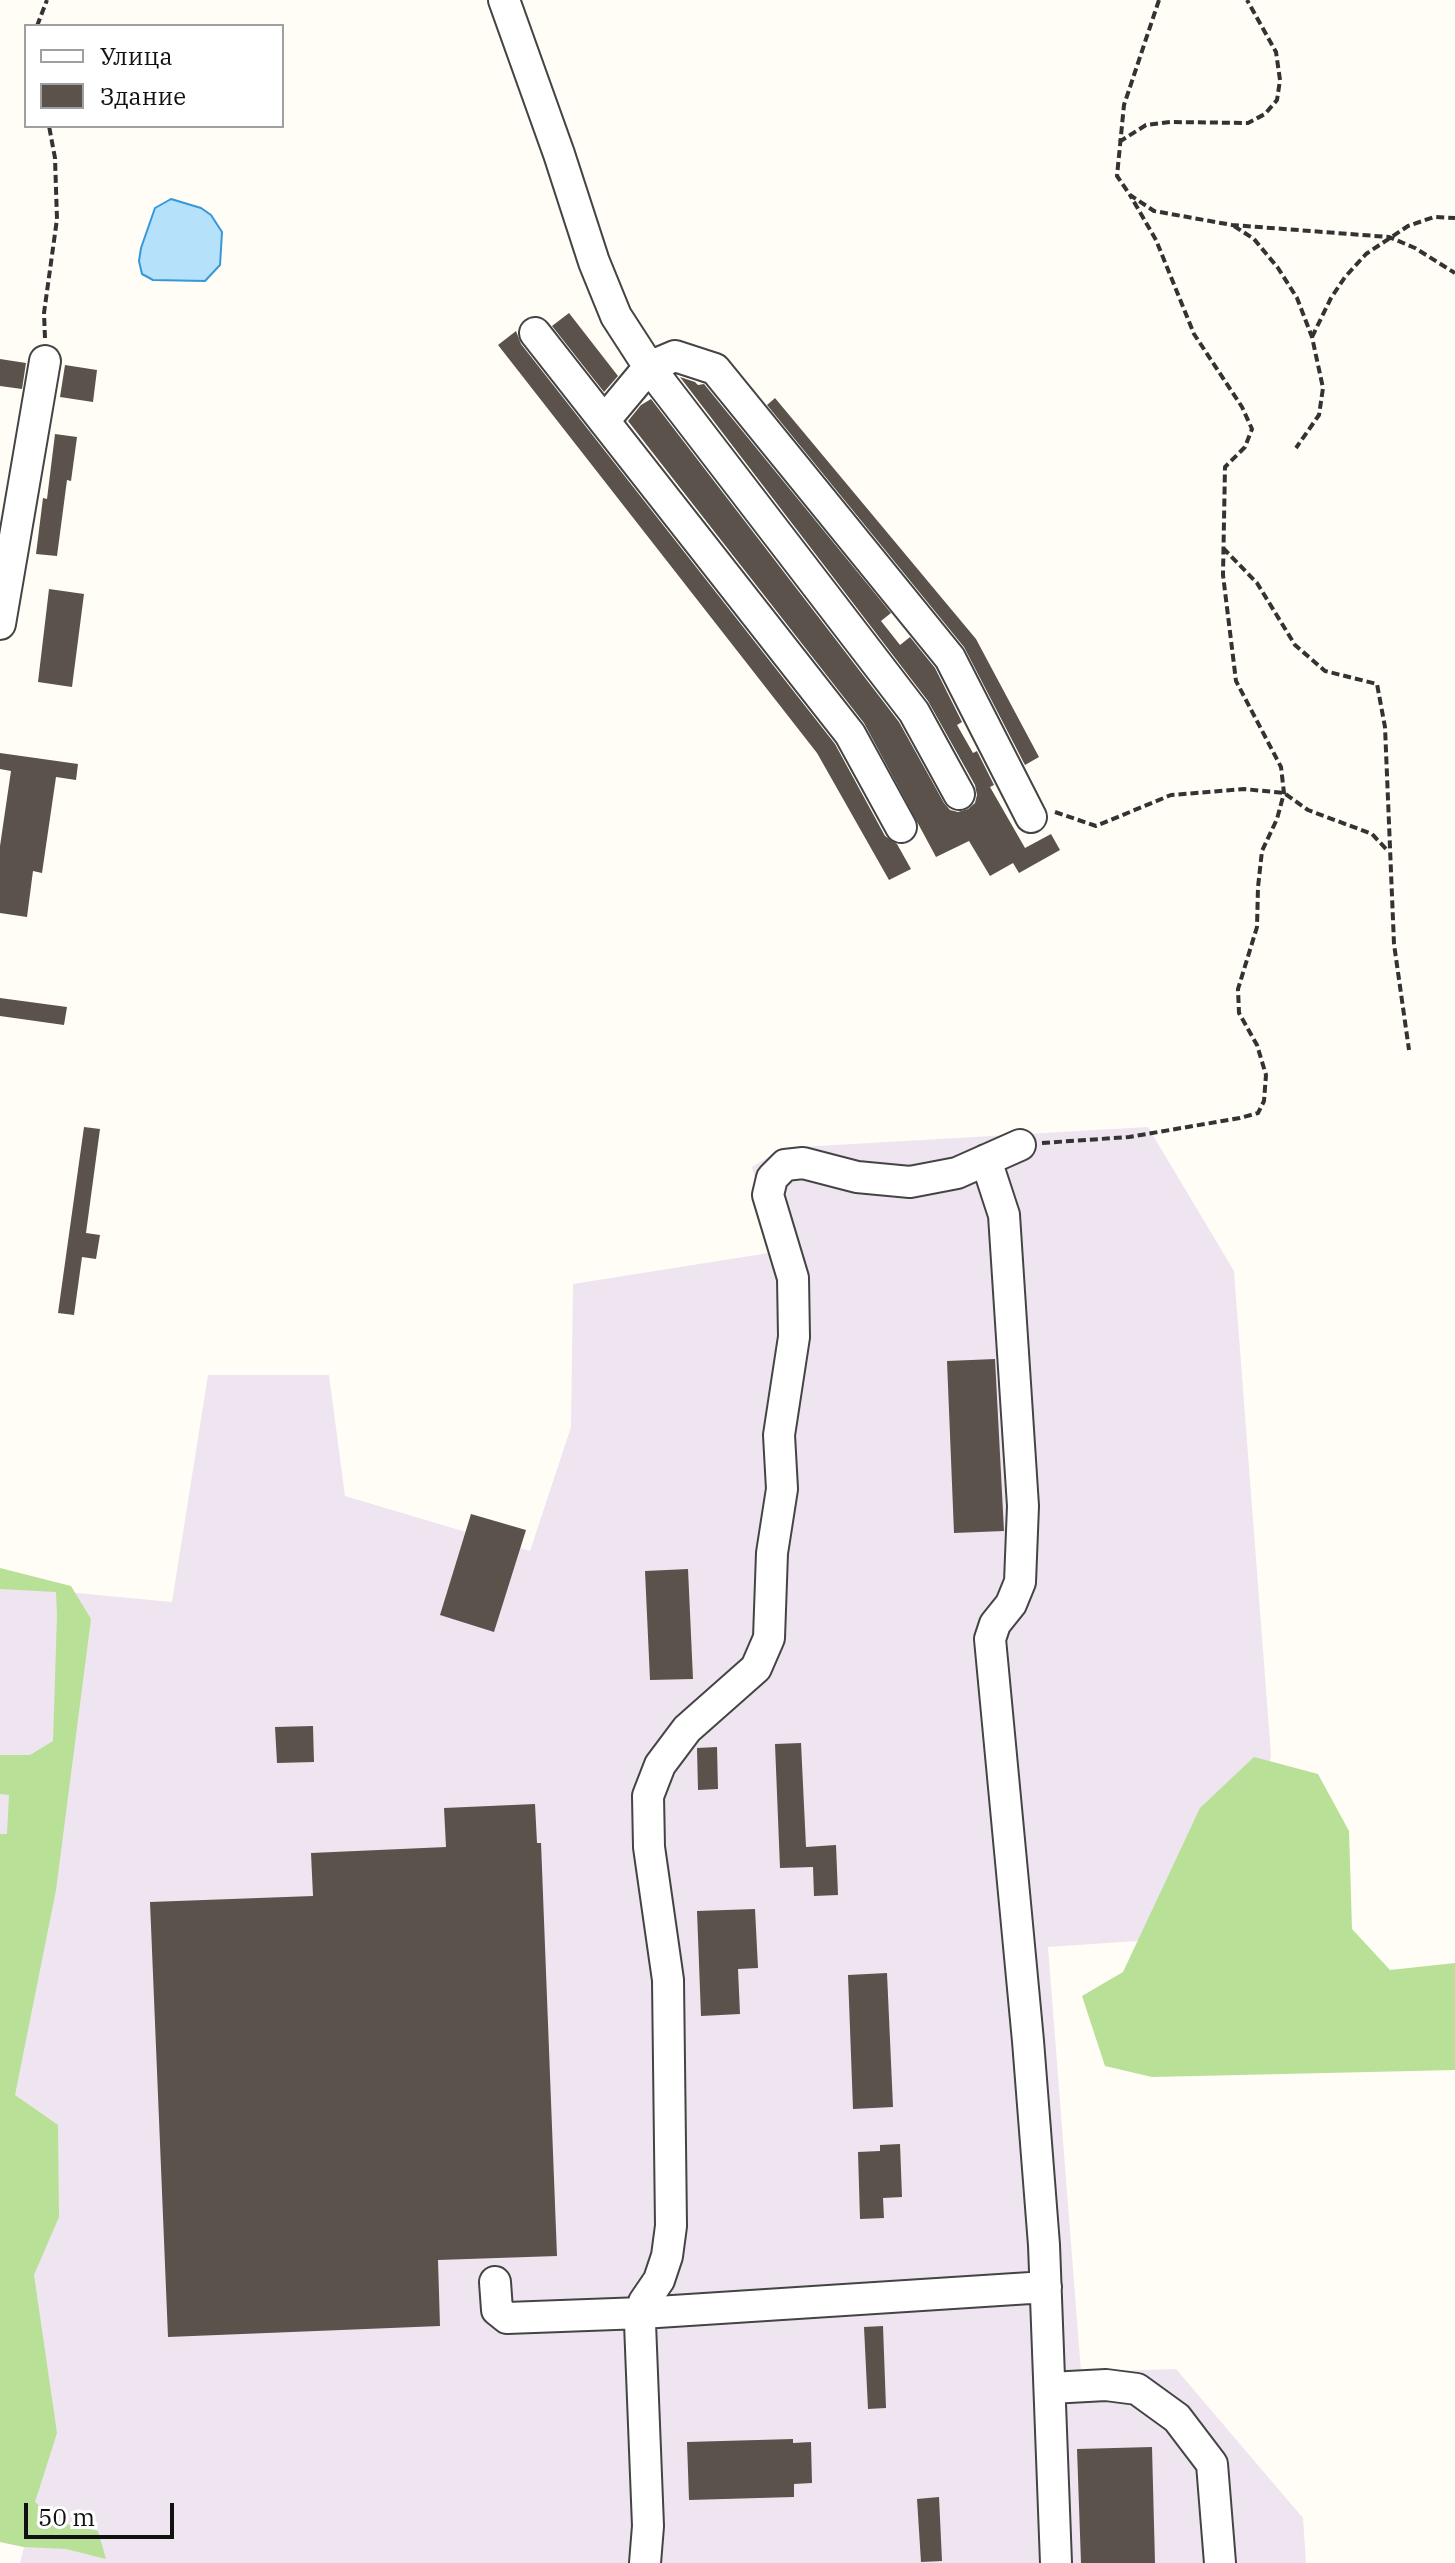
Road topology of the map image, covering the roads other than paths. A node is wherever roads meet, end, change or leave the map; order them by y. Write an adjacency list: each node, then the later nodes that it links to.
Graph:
1 (504, 0): 4 (street)
2 (535, 333): 5 (street)
3 (45, 361): 6 (street)
4 (649, 367): 5 (street); 8 (street); 9 (street)
5 (604, 421): 10 (street)
6 (7, 546): 7 (street)
7 (0, 624)
8 (959, 794)
9 (1027, 809)
10 (901, 827)
11 (1020, 1145): 12 (street)
12 (986, 1160): 14 (street); 15 (street)
13 (495, 2282): 15 (street)
14 (1046, 2287): 15 (street); 16 (street)
15 (642, 2313): 17 (street)
16 (1050, 2388): 18 (street); 19 (street)
17 (645, 2563)
18 (1056, 2563)
19 (1220, 2563)

